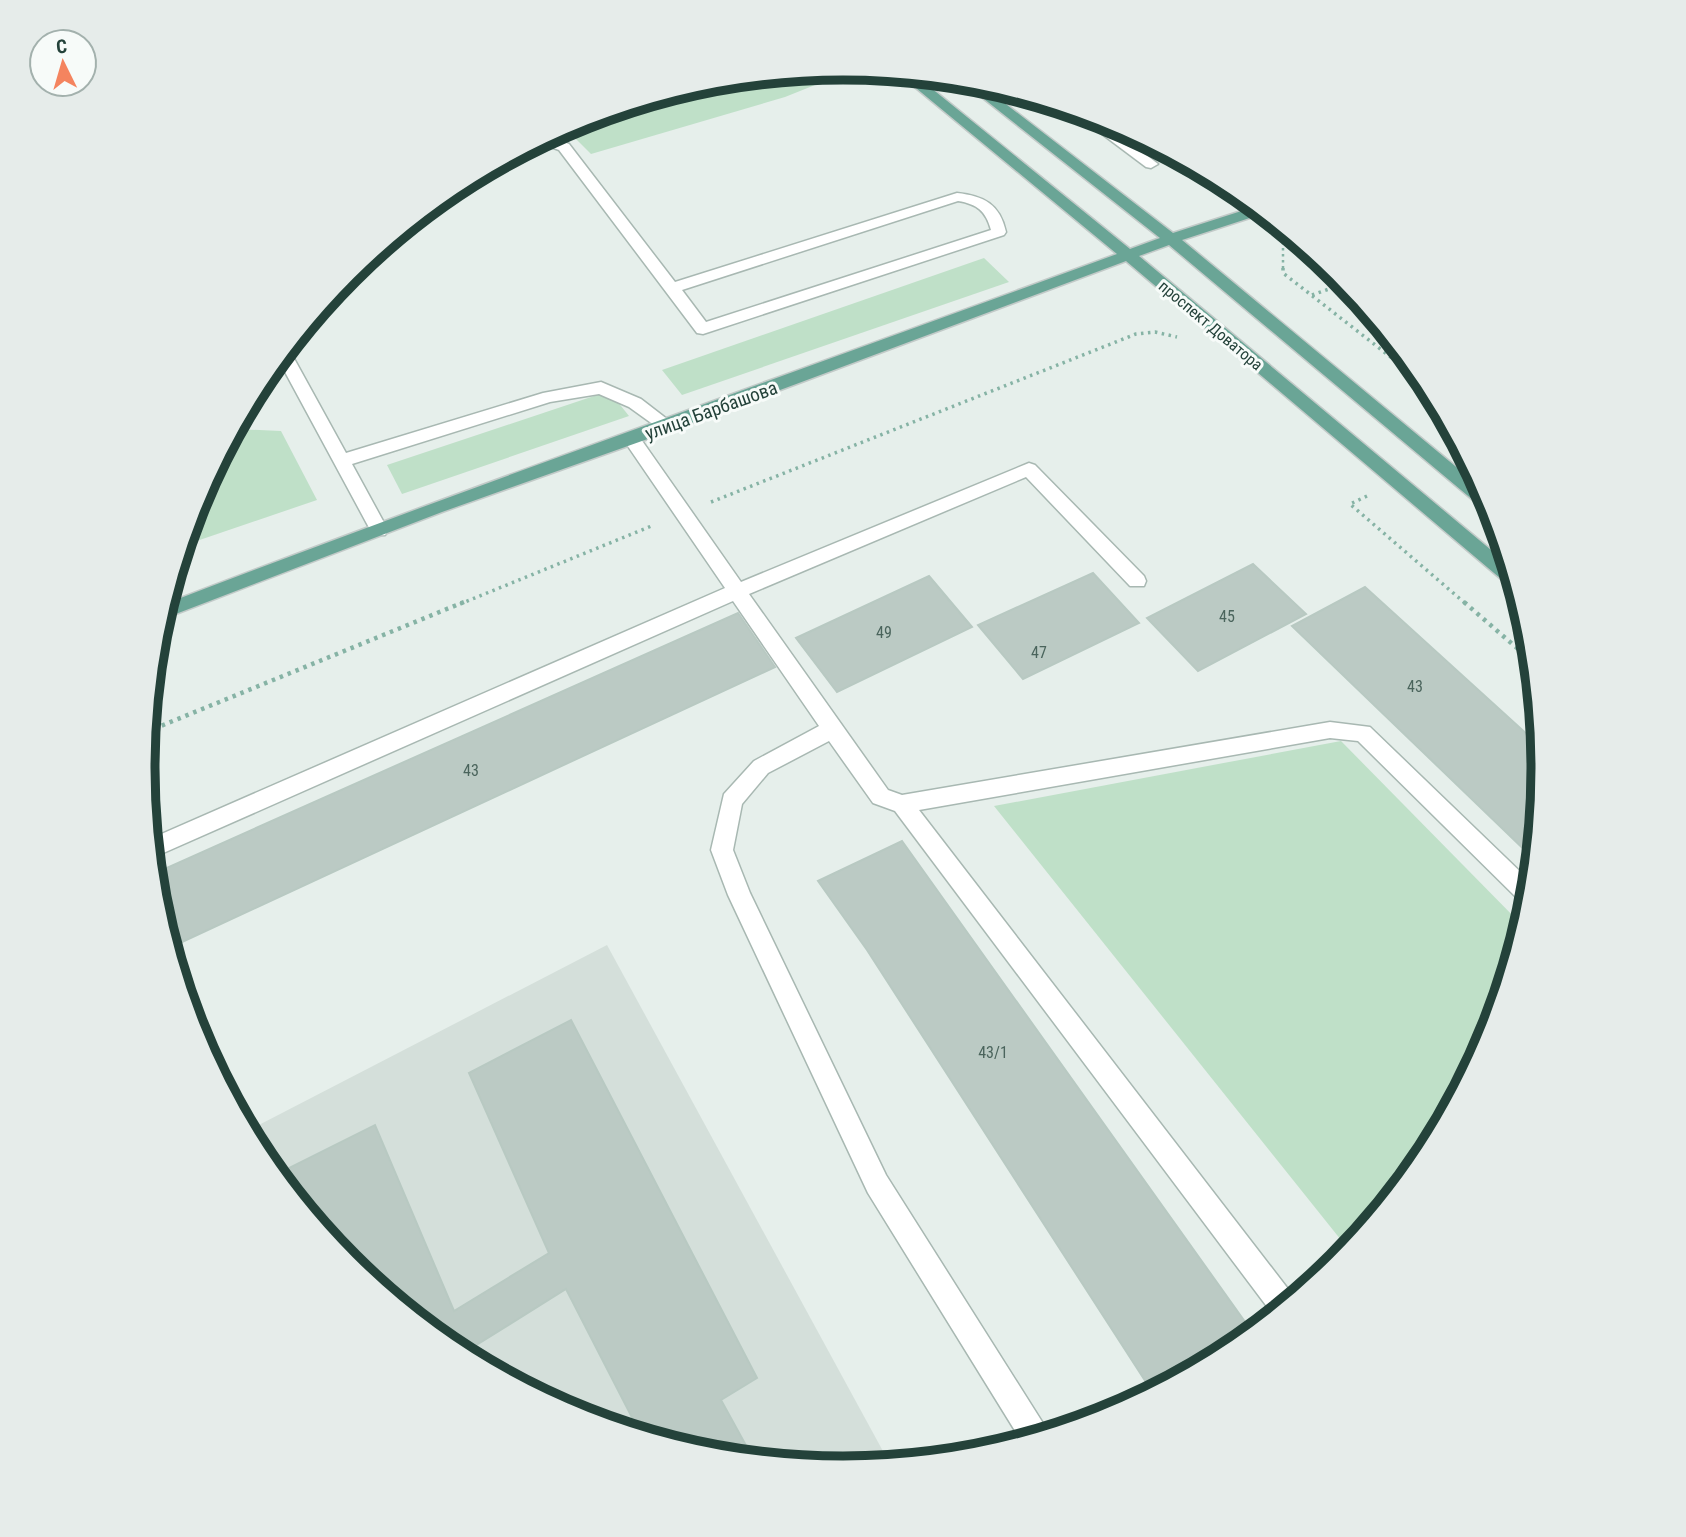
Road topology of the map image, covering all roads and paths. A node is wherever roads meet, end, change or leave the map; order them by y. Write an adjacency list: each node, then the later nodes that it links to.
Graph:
1 (918, 85): 9 (main road, проспект Доватора)
2 (987, 96): 7 (main road)
3 (1115, 137): 5 (street)
4 (555, 144): 10 (street)
5 (1151, 164)
6 (1249, 214): 7 (main road, улица Барбашова)
7 (1171, 240): 9 (main road, улица Барбашова); 18 (main road)
8 (1283, 240): 12 (path)
9 (1130, 257): 15 (main road, улица Барбашова); 21 (main road, проспект Доватора)
10 (672, 288): 10 (street)
11 (1334, 288): 12 (path)
12 (1312, 296): 13 (path)
13 (1399, 363)
14 (286, 366): 17 (street)
15 (667, 426): 16 (main road, улица Барбашова); 17 (street)
16 (632, 439): 20 (main road, улица Барбашова); 23 (street)
17 (342, 461): 20 (street)
18 (1472, 489)
19 (1375, 492): 25 (path)
20 (379, 530): 24 (main road, улица Барбашова)
21 (1501, 568)
22 (1137, 581): 23 (street)
23 (737, 591): 26 (street); 28 (street)
24 (174, 608)
25 (1521, 651)
26 (832, 729): 27 (street); 31 (street)
27 (902, 804): 29 (street); 30 (street)
28 (160, 845)
29 (1521, 887)
30 (1279, 1300)
31 (1031, 1430)

